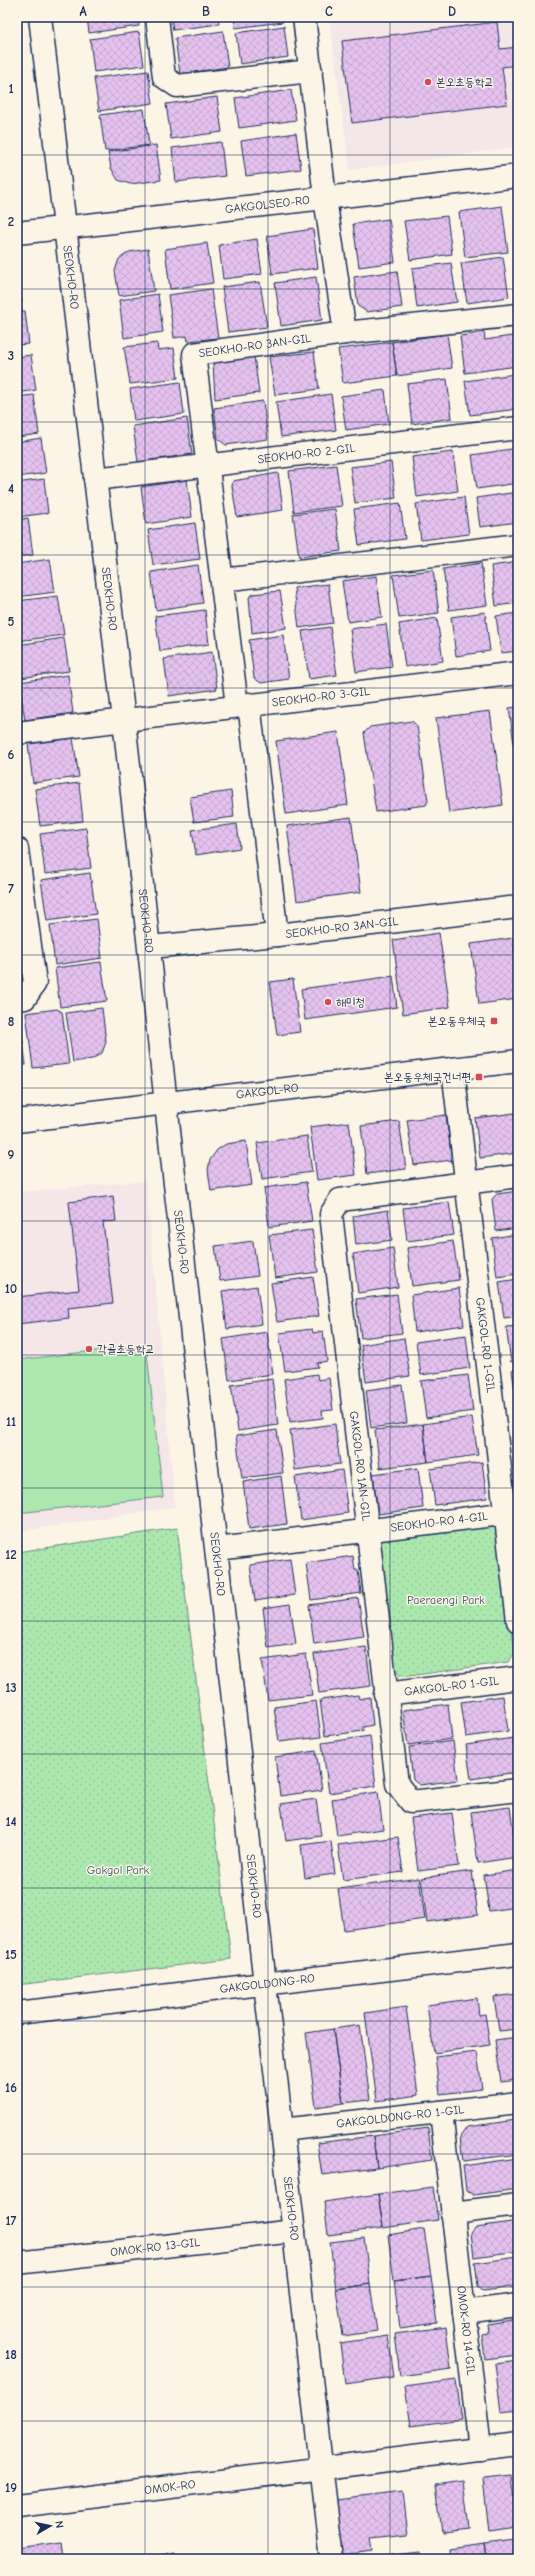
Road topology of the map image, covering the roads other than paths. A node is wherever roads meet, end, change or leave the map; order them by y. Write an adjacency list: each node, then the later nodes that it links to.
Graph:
1 (40, 17): 7 (street, SEOKHO-RO)
2 (156, 17): 4 (street)
3 (304, 17): 4 (street)
4 (311, 71): 6 (street)
5 (518, 176): 6 (street, GAKGOLSEO-RO)
6 (326, 198): 7 (street, GAKGOLSEO-RO); 10 (street)
7 (65, 227): 8 (street, GAKGOLSEO-RO); 13 (street, SEOKHO-RO)
8 (17, 233)
9 (518, 315): 10 (street, SEOKHO-RO 3AN-GIL)
10 (345, 334): 12 (street, SEOKHO-RO 3AN-GIL)
11 (518, 428): 12 (street, SEOKHO-RO 2-GIL)
12 (206, 465): 13 (street, SEOKHO-RO 2-GIL); 15 (street, SEOKHO-RO 3AN-GIL)
13 (95, 479): 18 (street, SEOKHO-RO)
14 (518, 545): 15 (street)
15 (222, 580): 17 (street, SEOKHO-RO 3AN-GIL)
16 (518, 672): 17 (street, SEOKHO-RO 3-GIL)
17 (243, 705): 18 (street, SEOKHO-RO 3-GIL); 22 (street, SEOKHO-RO 3AN-GIL)
18 (124, 720): 19 (street, SEOKHO-RO 3-GIL); 23 (street, SEOKHO-RO)
19 (17, 733)
20 (18, 862): 24 (street)
21 (518, 907): 22 (street, SEOKHO-RO 3AN-GIL)
22 (278, 934): 23 (street)
23 (150, 947): 27 (street, SEOKHO-RO)
24 (17, 999)
25 (518, 1061): 26 (street, GAKGOL-RO)
26 (453, 1069): 27 (street, GAKGOL-RO); 30 (street, GAKGOL-RO 1-GIL)
27 (166, 1104): 28 (street, GAKGOL-RO); 33 (street, SEOKHO-RO)
28 (17, 1121)
29 (518, 1176): 30 (street, GAKGOL-RO 1AN-GIL)
30 (468, 1183): 31 (street, GAKGOL-RO 1-GIL); 32 (street, GAKGOL-RO 1AN-GIL)
31 (512, 1512): 32 (street, SEOKHO-RO 4-GIL); 34 (street, GAKGOL-RO 1-GIL)
32 (366, 1530): 33 (street, SEOKHO-RO 4-GIL); 36 (street, GAKGOL-RO 1AN-GIL)
33 (217, 1548): 39 (street, SEOKHO-RO)
34 (518, 1621)
35 (518, 1678): 36 (street, GAKGOL-RO 1-GIL)
36 (385, 1694): 37 (street, GAKGOL-RO 1AN-GIL)
37 (518, 1790)
38 (518, 1954): 39 (street, GAKGOLDONG-RO)
39 (266, 1984): 40 (street, GAKGOLDONG-RO); 43 (street, SEOKHO-RO)
40 (17, 2012)
41 (518, 2103): 42 (street, GAKGOLDONG-RO 1-GIL)
42 (441, 2112): 43 (street, GAKGOLDONG-RO 1-GIL); 45 (street, OMOK-RO 14-GIL)
43 (282, 2130): 46 (street, SEOKHO-RO)
44 (518, 2205): 45 (street)
45 (452, 2213): 49 (street, OMOK-RO 14-GIL)
46 (294, 2231): 47 (street, OMOK-RO 13-GIL); 52 (street, SEOKHO-RO)
47 (17, 2263)
48 (518, 2305): 49 (street)
49 (464, 2312): 51 (street, OMOK-RO 14-GIL)
50 (518, 2444): 51 (street, OMOK-RO)
51 (480, 2448): 52 (street, OMOK-RO)
52 (322, 2468): 53 (street, OMOK-RO); 54 (street)
53 (17, 2506)
54 (332, 2559)

